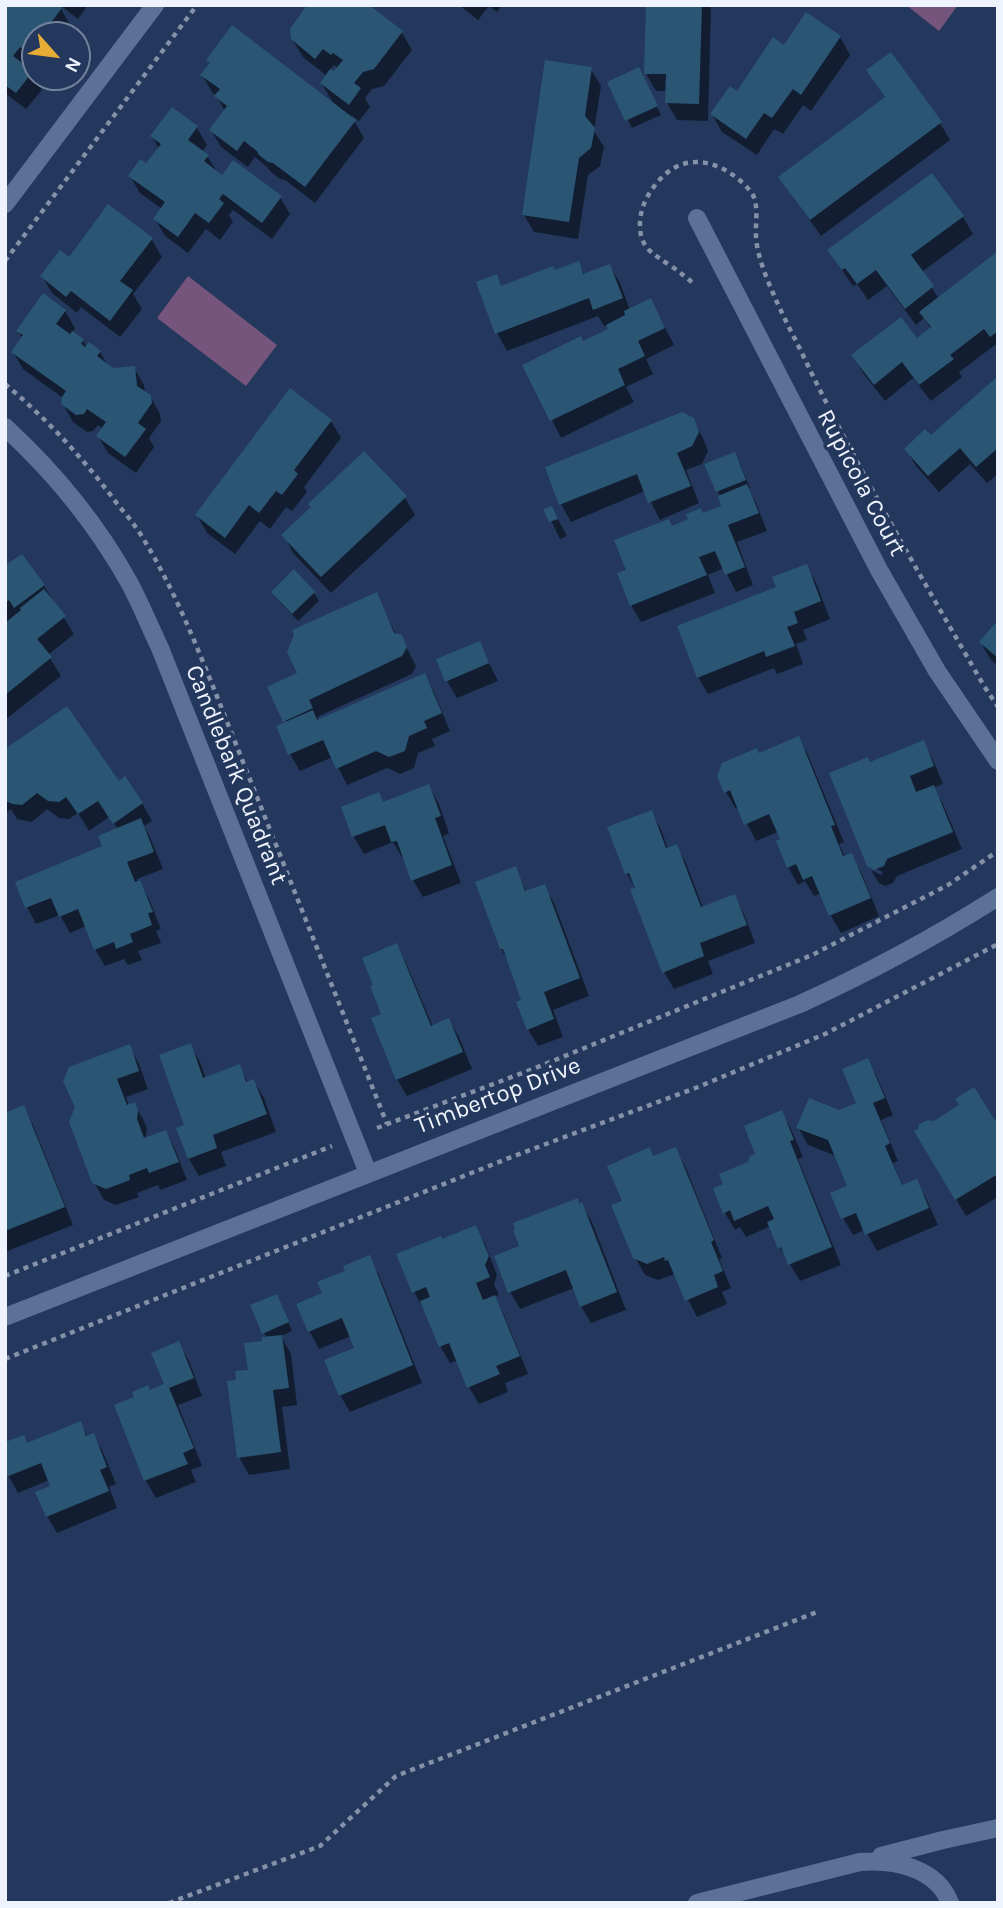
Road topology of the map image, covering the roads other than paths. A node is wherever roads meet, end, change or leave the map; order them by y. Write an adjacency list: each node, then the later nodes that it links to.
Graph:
1 (155, 5): 2 (street)
2 (5, 204)
3 (697, 218): 5 (street, Rupicola Court)
4 (5, 427): 7 (street, Candlebark Quadrant)
5 (998, 761)
6 (998, 897): 7 (street, Timbertop Drive)
7 (368, 1173): 8 (street, Timbertop Drive)
8 (5, 1317)
9 (998, 1828): 10 (street)
10 (860, 1862): 11 (street); 12 (street)
11 (697, 1903)
12 (950, 1903)

